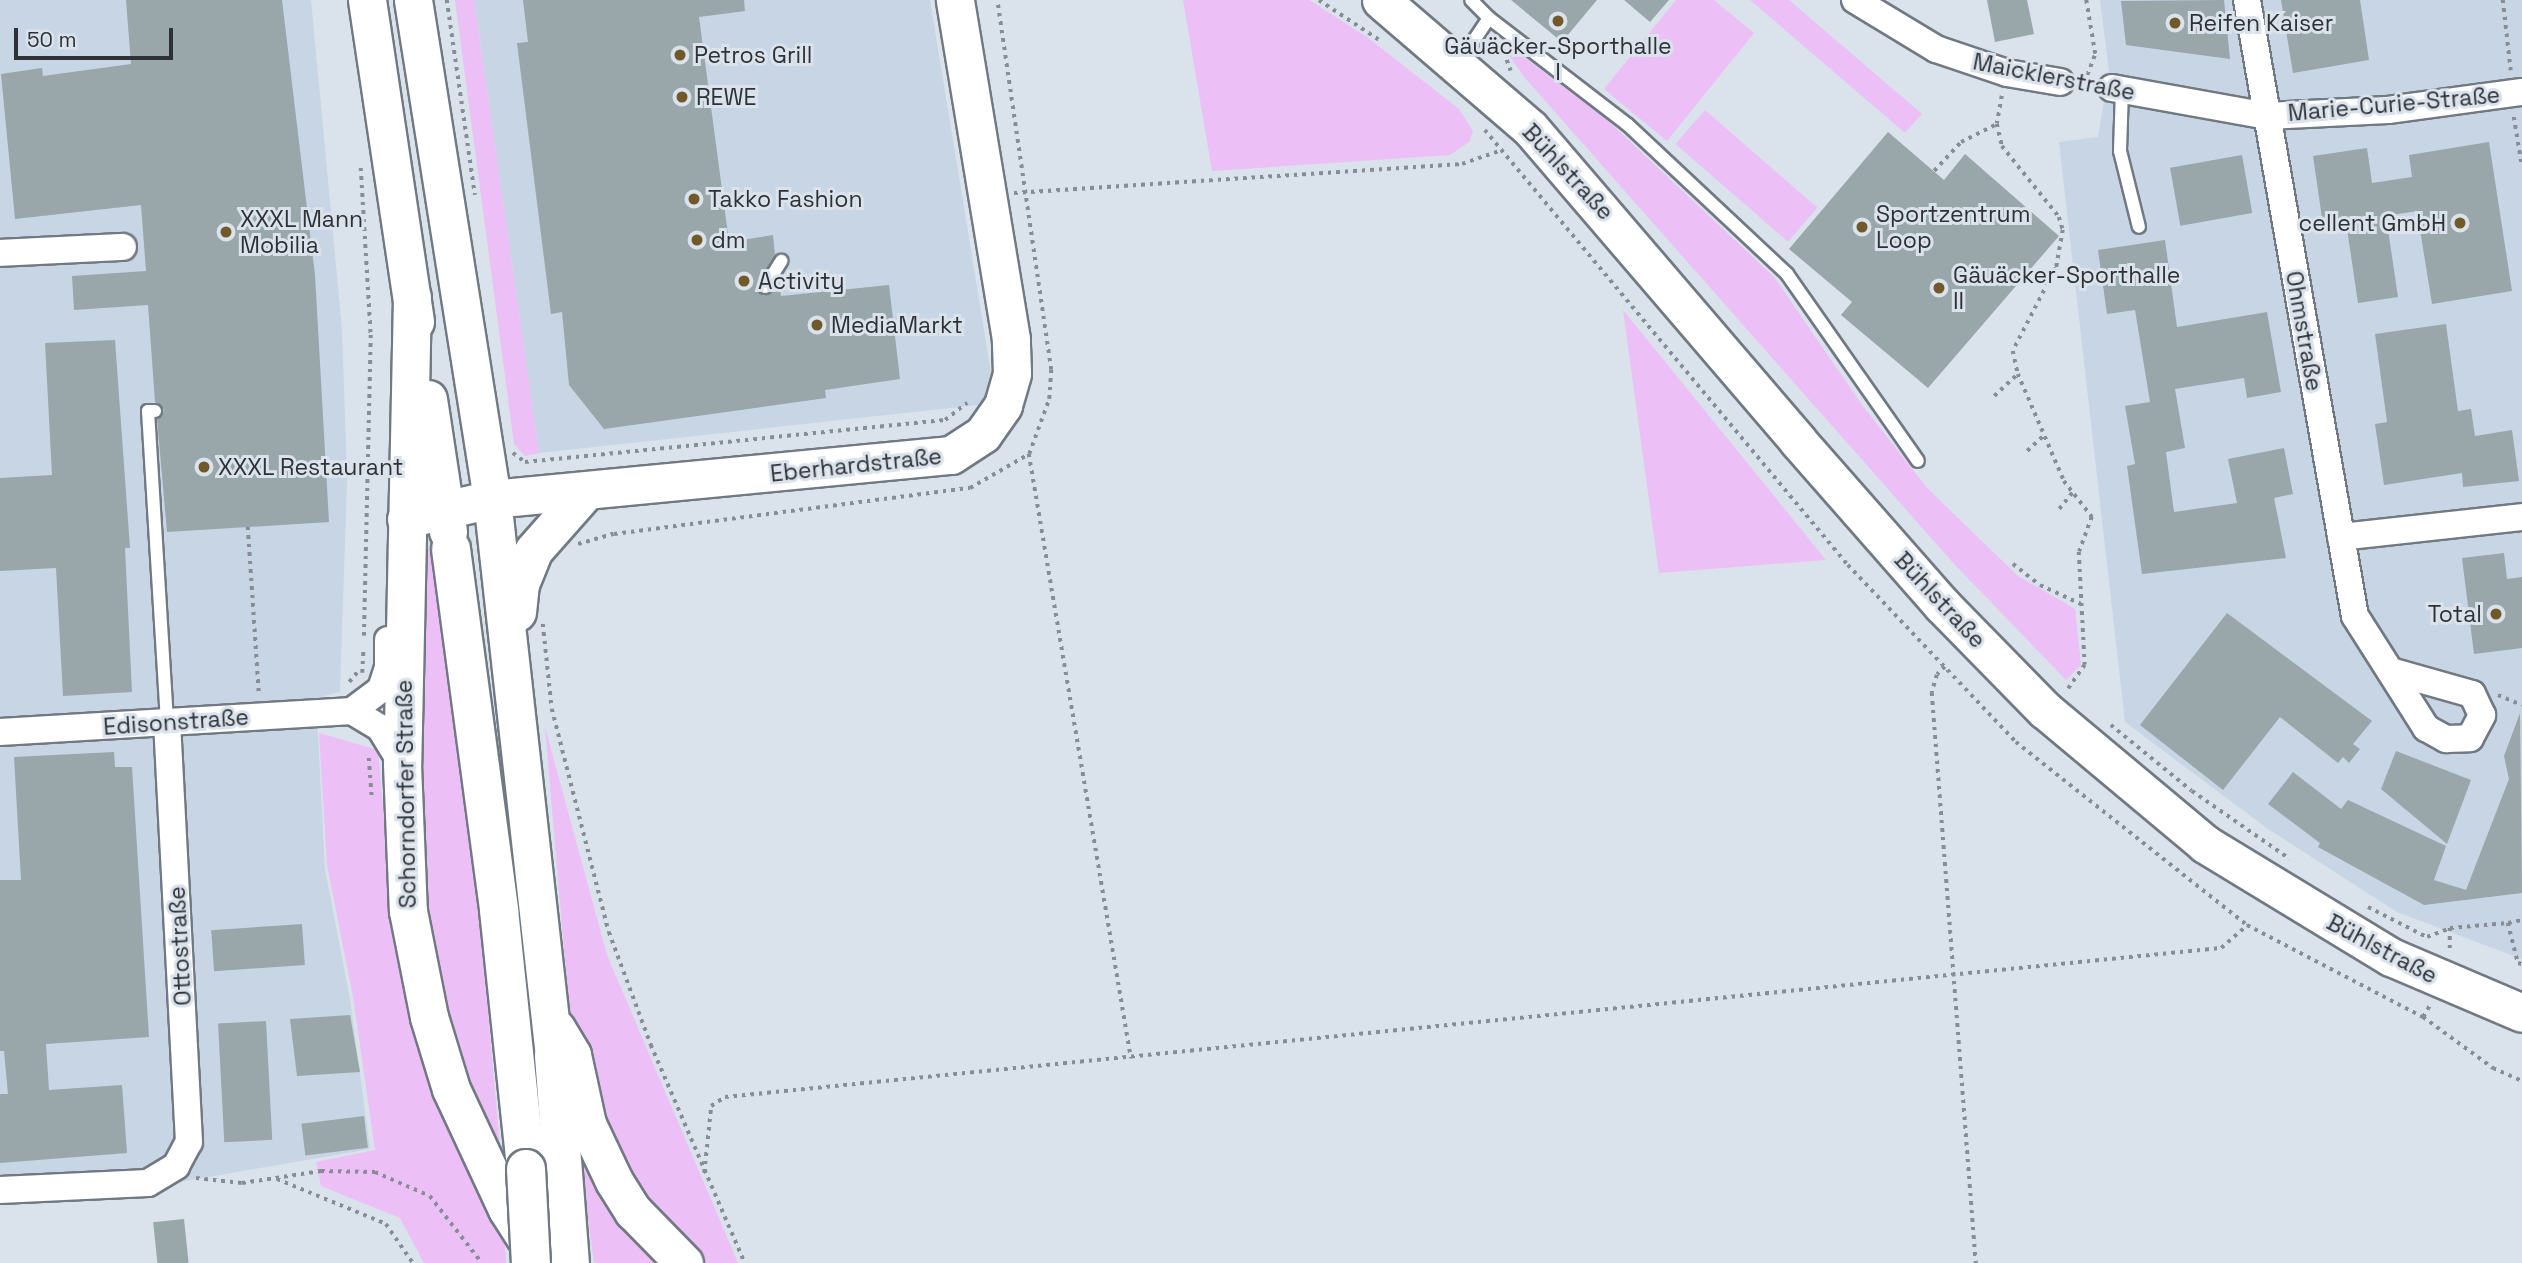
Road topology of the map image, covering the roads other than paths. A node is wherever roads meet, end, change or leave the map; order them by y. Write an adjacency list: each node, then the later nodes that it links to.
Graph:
1 (367, 0): 19 (main road)
2 (413, 0): 23 (main road)
3 (955, 0): 22 (main road, Eberhardstraße)
4 (1381, 0): 9 (main road, Bühlstraße)
5 (1471, 0): 8 (lane)
6 (1855, 0): 10 (street, Maicklerstraße)
7 (2247, 0): 13 (street, Ohmstraße)
8 (1486, 22): 9 (lane); 21 (lane)
9 (1458, 64): 36 (main road, Bühlstraße)
10 (2072, 83)
11 (2117, 89): 13 (street, Maicklerstraße); 14 (lane)
12 (2522, 92): 13 (street, Marie-Curie-Straße)
13 (2267, 116): 27 (street, Ohmstraße)
14 (2139, 227)
15 (123, 247): 16 (street)
16 (0, 254)
17 (781, 261): 18 (lane)
18 (765, 287)
19 (412, 297): 24 (main road); 26 (main road, Schorndorfer Straße)
20 (155, 411): 33 (lane)
21 (1918, 461)
22 (586, 491): 23 (main road, Eberhardstraße); 30 (main road)
23 (492, 499): 24 (main road, Eberhardstraße); 30 (main road)
24 (445, 508): 26 (main road, Eberhardstraße); 28 (main road)
25 (2522, 517): 27 (street)
26 (406, 519): 29 (main road, Schorndorfer Straße)
27 (2341, 537): 31 (street, Ohmstraße)
28 (451, 549): 41 (highway, bridge)
29 (404, 555): 32 (street); 35 (main road, Schorndorfer Straße)
30 (511, 658): 37 (main road)
31 (2394, 673)
32 (352, 711): 33 (street, Edisonstraße); 35 (street)
33 (167, 723): 34 (street, Edisonstraße); 39 (street, Ottostraße)
34 (0, 732)
35 (402, 764): 40 (main road, Schorndorfer Straße)
36 (2522, 1013)
37 (551, 1018): 38 (main road); 42 (main road)
38 (554, 1056): 40 (highway)
39 (0, 1191)
40 (560, 1260)
41 (531, 1263)
42 (684, 1263)

